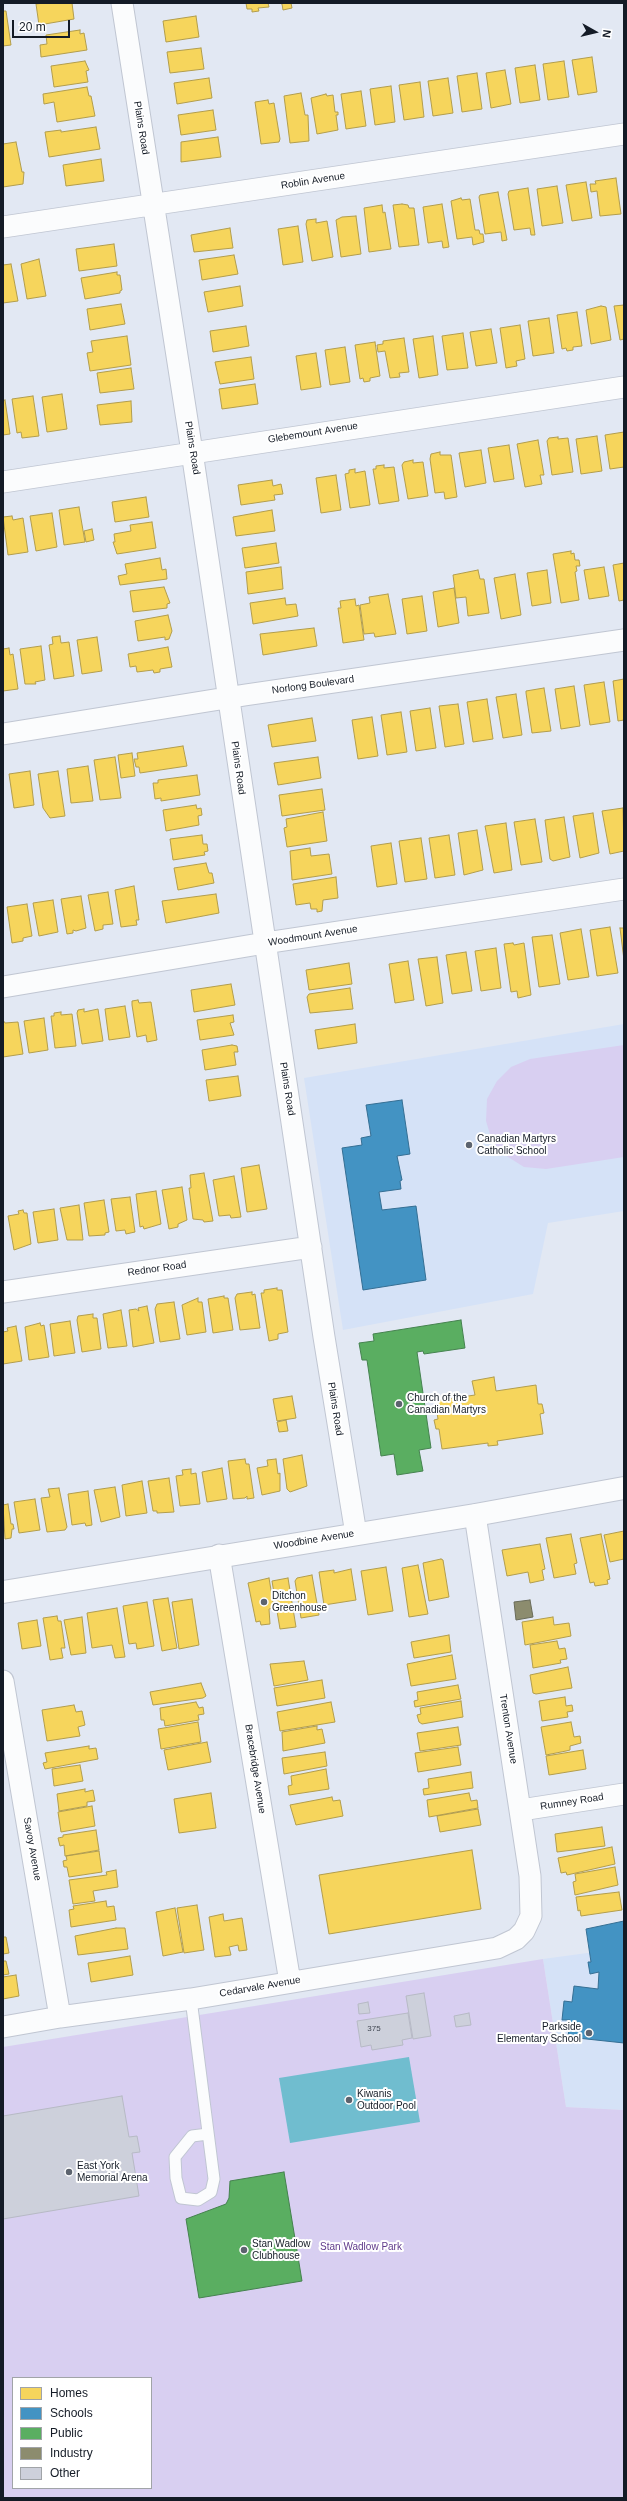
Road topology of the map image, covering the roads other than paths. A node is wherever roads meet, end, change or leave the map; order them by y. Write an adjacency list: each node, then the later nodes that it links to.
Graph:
1 (122, 3): 3 (street, Plains Road)
2 (624, 134): 3 (street, Roblin Avenue)
3 (153, 205): 4 (street, Roblin Avenue); 6 (street, Plains Road)
4 (3, 227)
5 (624, 387): 6 (street, Glebemount Avenue)
6 (192, 452): 7 (street, Glebemount Avenue); 9 (street, Plains Road)
7 (3, 482)
8 (624, 640): 9 (street, Norlong Boulevard)
9 (228, 698): 10 (street, Norlong Boulevard); 12 (street, Plains Road)
10 (3, 734)
11 (624, 889): 12 (street, Woodmount Avenue)
12 (265, 943): 13 (street, Woodmount Avenue); 14 (street, Plains Road)
13 (3, 987)
14 (311, 1247): 15 (street, Rednor Road); 18 (street, Plains Road)
15 (3, 1292)
16 (624, 1488): 17 (main road, Woodbine Avenue)
17 (476, 1515): 18 (main road, Woodbine Avenue); 23 (street, Trenton Avenue)
18 (356, 1534): 19 (main road, Woodbine Avenue)
19 (219, 1555): 20 (main road, Woodbine Avenue); 25 (street, Bracebridge Avenue)
20 (3, 1592)
21 (3, 1681): 27 (street, Savoy Avenue)
22 (624, 1794): 23 (street, Rumney Road)
23 (521, 1810): 24 (street, Trenton Avenue)
24 (516, 1939): 25 (street, Cedarvale Avenue)
25 (290, 1982): 26 (street, Cedarvale Avenue)
26 (191, 1999): 27 (street, Cedarvale Avenue); 29 (lane)
27 (60, 2017): 28 (street, Cedarvale Avenue)
28 (3, 2027)
29 (208, 2134): 29 (lane)

